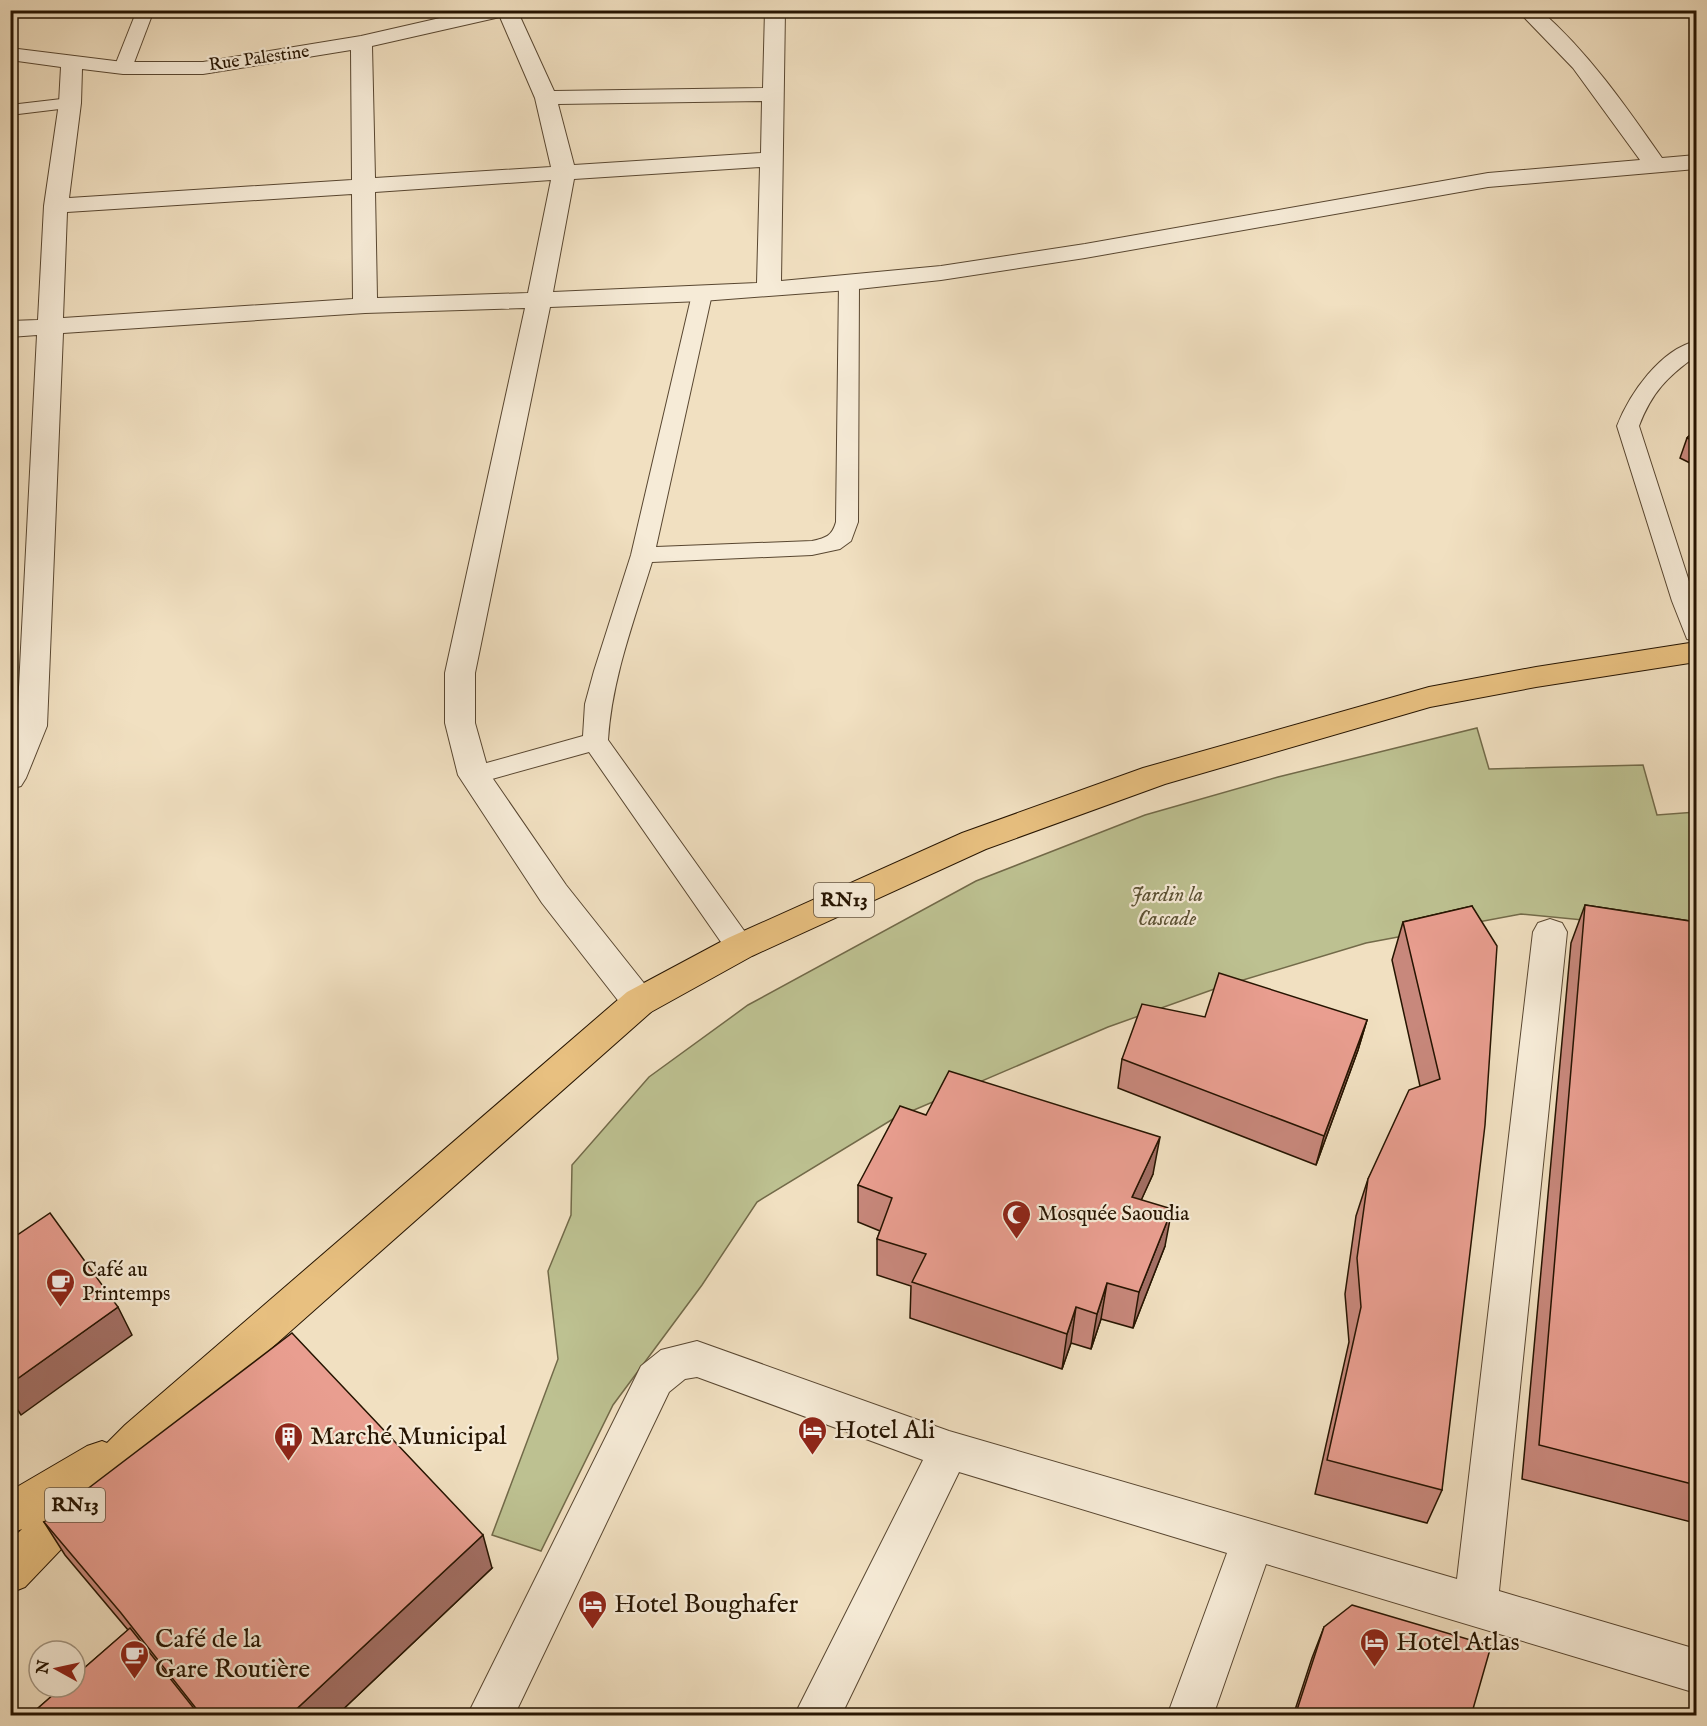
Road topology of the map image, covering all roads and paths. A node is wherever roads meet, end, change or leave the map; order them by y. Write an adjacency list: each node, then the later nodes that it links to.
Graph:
1 (146, 10): 8 (lane)
2 (506, 10): 5 (street, Rue Palestine); 10 (street)
3 (775, 10): 9 (street)
4 (1527, 10): 15 (street)
5 (361, 42): 8 (street, Rue Palestine); 17 (street)
6 (10, 54): 7 (street, Rue Palestine)
7 (72, 61): 8 (street, Rue Palestine); 11 (street)
8 (123, 68)
9 (774, 94): 10 (street); 13 (street)
10 (546, 98): 16 (street)
11 (70, 103): 12 (lane); 18 (street)
12 (10, 110)
13 (772, 159): 16 (street); 20 (street)
14 (1696, 162): 15 (street)
15 (1655, 165): 19 (street)
16 (564, 172): 17 (street); 22 (street)
17 (363, 186): 18 (street); 23 (street)
18 (56, 206): 24 (street)
19 (849, 283): 20 (street); 27 (lane)
20 (769, 290): 21 (street)
21 (702, 294): 22 (street); 27 (lane)
22 (539, 302): 23 (street); 31 (street)
23 (365, 306): 24 (street)
24 (50, 326): 25 (street); 32 (street)
25 (10, 329)
26 (1696, 347): 28 (lane)
27 (643, 555): 30 (lane)
28 (1696, 633)
29 (1696, 652): 34 (main road, RN13)
30 (595, 741): 31 (lane); 34 (lane)
31 (474, 775): 35 (street)
32 (10, 778)
33 (1550, 933): 41 (street)
34 (740, 947): 35 (main road, RN13)
35 (639, 1002): 36 (main road, RN13)
36 (140, 1438): 38 (main road, RN13); 40 (main road, RN13)
37 (949, 1450): 39 (street); 43 (street); 44 (street)
38 (10, 1514)
39 (1252, 1540): 41 (street); 45 (street)
40 (10, 1572)
41 (1476, 1606): 42 (street)
42 (1696, 1671)
43 (490, 1716)
44 (817, 1716)
45 (1190, 1716)

